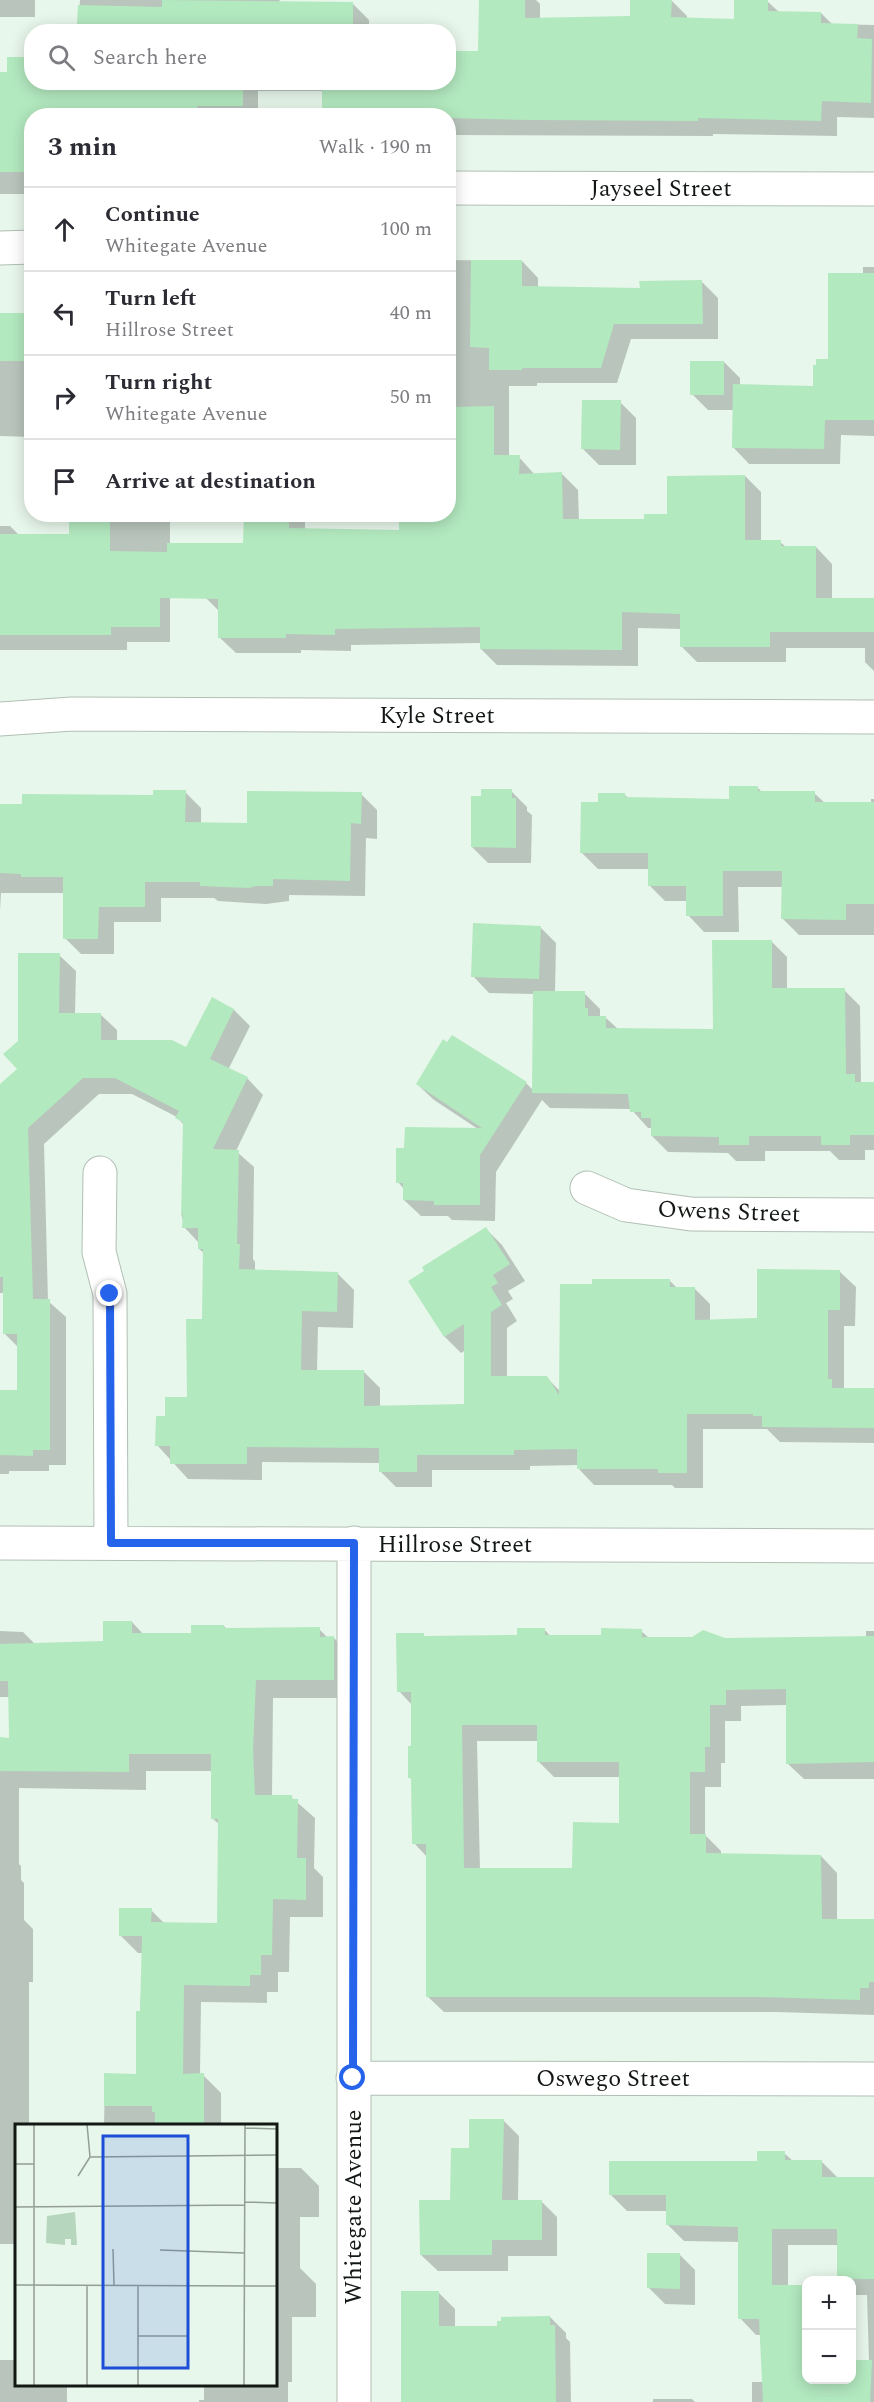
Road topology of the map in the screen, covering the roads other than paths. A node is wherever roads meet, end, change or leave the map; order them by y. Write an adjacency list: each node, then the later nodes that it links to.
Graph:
1 (456, 188): 2 (street, Jayseel Street)
2 (874, 189)
3 (24, 247): 4 (street)
4 (0, 248)
5 (874, 717): 6 (street, Kyle Street)
6 (0, 720)
7 (100, 1173): 11 (street)
8 (587, 1188): 9 (street, Owens Street)
9 (874, 1215)
10 (0, 1543): 11 (street, Hillrose Street)
11 (111, 1543): 12 (street, Hillrose Street)
12 (354, 1543): 13 (street, Hillrose Street); 14 (street, Whitegate Avenue)
13 (874, 1546)
14 (353, 2078): 15 (street, Oswego Street); 16 (street, Whitegate Avenue)
15 (874, 2079)
16 (354, 2402)

